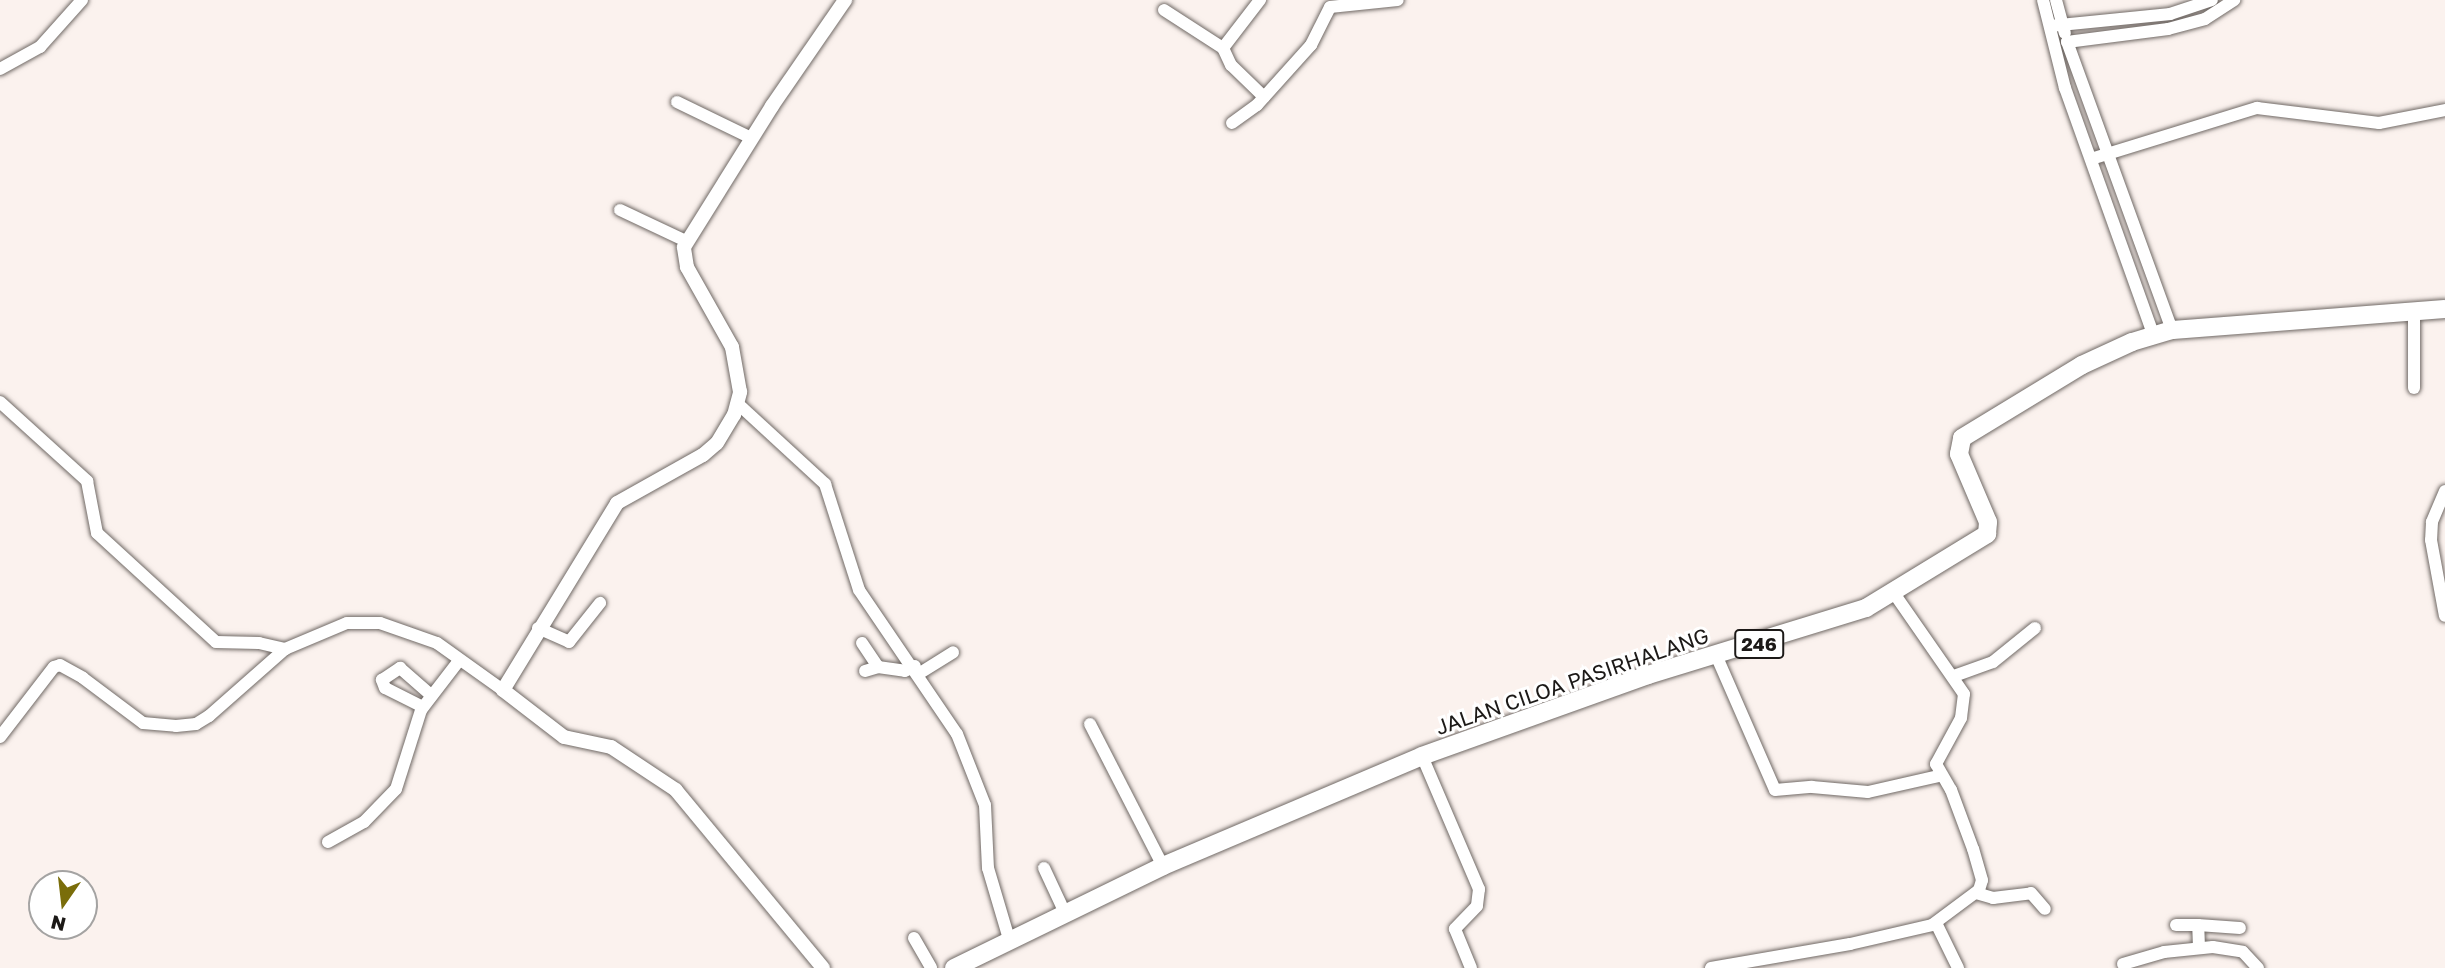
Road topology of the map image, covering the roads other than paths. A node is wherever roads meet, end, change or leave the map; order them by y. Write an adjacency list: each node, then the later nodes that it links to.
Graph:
1 (81, 0): 14 (street)
2 (845, 0): 19 (street)
3 (1261, 0): 13 (street)
4 (1398, 0): 9 (street)
5 (2043, 0): 11 (street)
6 (2056, 0): 11 (street)
7 (2212, 0): 11 (street)
8 (2234, 0): 12 (street)
9 (1327, 3): 15 (street)
10 (1164, 10): 13 (street)
11 (2057, 26): 12 (street)
12 (2061, 43): 20 (street); 21 (street)
13 (1223, 48): 15 (street)
14 (0, 69)
15 (1264, 97): 18 (street)
16 (677, 103): 19 (street)
17 (2445, 110): 20 (street)
18 (1232, 123)
19 (751, 138): 23 (street)
20 (2106, 155): 21 (street); 26 (street)
21 (2091, 159): 27 (street)
22 (620, 210): 23 (street)
23 (686, 241): 30 (street)
24 (2445, 309): 25 (main road, JALAN CILOA PASIRHALANG / 246)
25 (2414, 311): 26 (main road, JALAN CILOA PASIRHALANG / 246); 28 (street)
26 (2172, 330): 27 (main road, JALAN CILOA PASIRHALANG / 246)
27 (2153, 334): 32 (main road, JALAN CILOA PASIRHALANG / 246)
28 (2414, 388)
29 (0, 402): 38 (street)
30 (737, 403): 35 (street); 43 (street)
31 (2445, 491): 34 (street)
32 (1893, 592): 40 (main road, JALAN CILOA PASIRHALANG / 246); 45 (street)
33 (600, 603): 35 (street)
34 (2445, 617)
35 (538, 628): 46 (street)
36 (2035, 628): 45 (street)
37 (862, 643): 42 (street)
38 (285, 649): 41 (street); 50 (street)
39 (953, 652): 43 (street)
40 (1716, 655): 51 (main road, JALAN CILOA PASIRHALANG / 246); 52 (street)
41 (458, 662): 46 (street); 47 (street)
42 (878, 667): 43 (street); 44 (street)
43 (917, 670): 64 (street)
44 (865, 671)
45 (1954, 676): 52 (street)
46 (503, 690): 67 (street)
47 (431, 695): 48 (street); 48 (street)
48 (422, 707): 53 (street)
49 (1090, 724): 54 (street)
50 (0, 737)
51 (1422, 756): 54 (main road, JALAN CILOA PASIRHALANG / 246); 70 (street)
52 (1939, 776): 56 (street)
53 (328, 842)
54 (1163, 866): 58 (main road, JALAN CILOA PASIRHALANG / 246)
55 (1044, 869): 58 (street)
56 (1976, 893): 57 (street); 59 (street)
57 (2045, 909)
58 (1065, 914): 64 (main road, JALAN CILOA PASIRHALANG / 246)
59 (1936, 923): 71 (street); 72 (street)
60 (2176, 925): 61 (street)
61 (2199, 925): 62 (street); 65 (street)
62 (2240, 928)
63 (914, 938): 68 (street)
64 (1009, 939): 69 (main road, JALAN CILOA PASIRHALANG / 246)
65 (2199, 948): 66 (street); 73 (street)
66 (2123, 964)
67 (823, 968)
68 (931, 968)
69 (954, 968)
70 (1471, 968)
71 (1711, 968)
72 (1958, 968)
73 (2258, 968)

